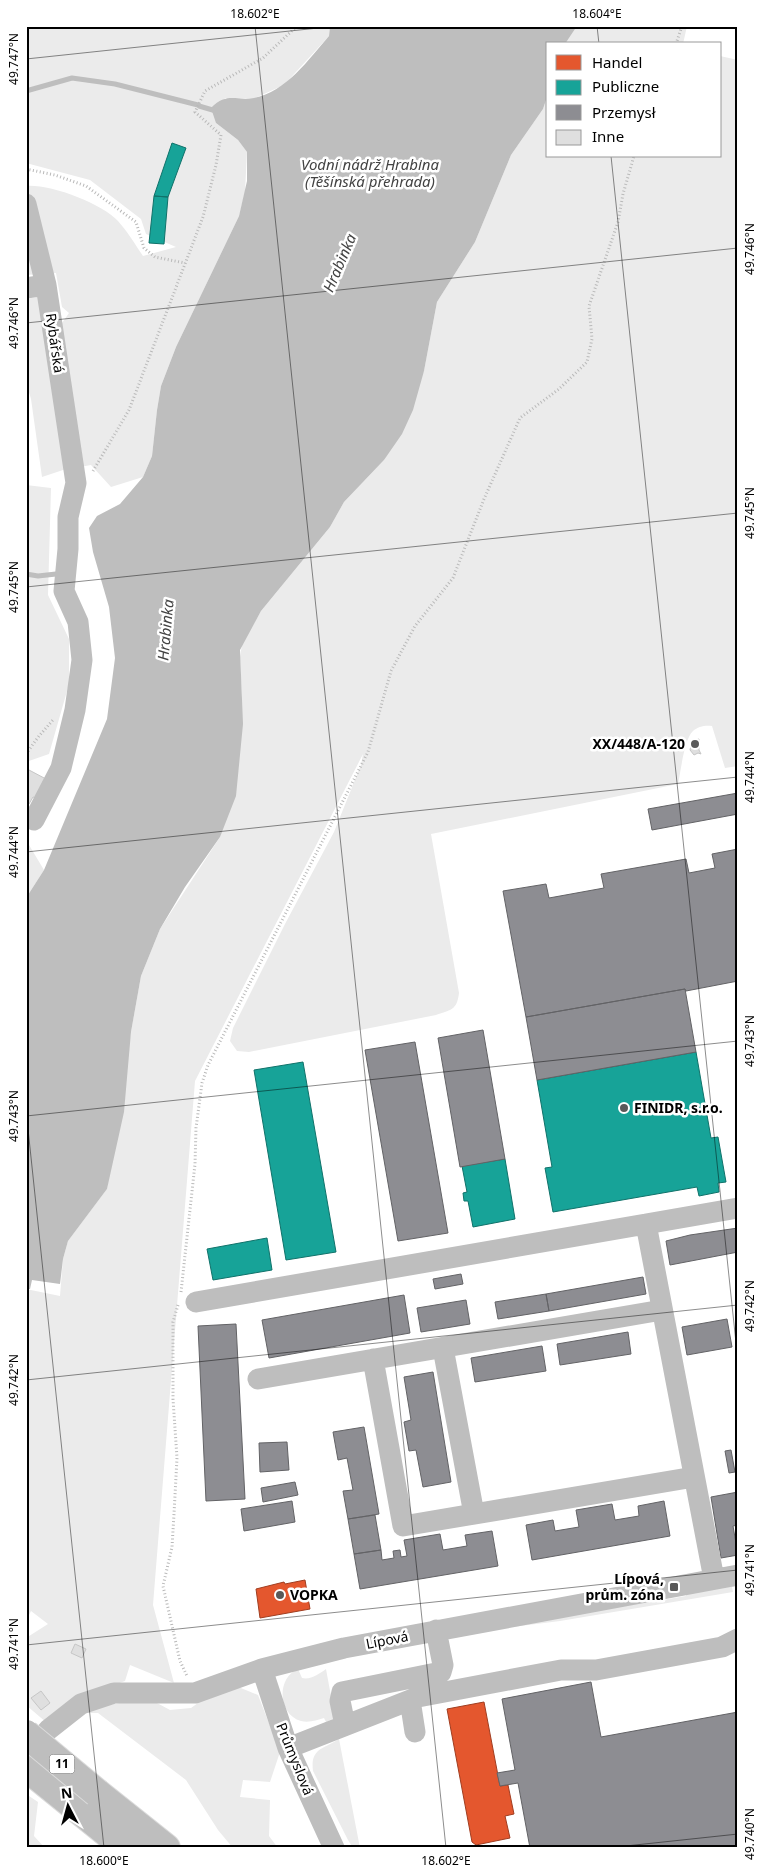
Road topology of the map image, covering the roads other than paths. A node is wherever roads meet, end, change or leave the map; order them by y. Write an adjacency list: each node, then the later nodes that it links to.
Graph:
1 (26, 204): 2 (street, Rybářská)
2 (36, 287): 3 (street, Rybářská)
3 (34, 820)
4 (738, 1208): 5 (street)
5 (646, 1224): 6 (street); 7 (street)
6 (185, 1300)
7 (662, 1310): 8 (street); 11 (street)
8 (443, 1348): 9 (street); 12 (street)
9 (373, 1359): 10 (street); 12 (street)
10 (258, 1379)
11 (694, 1477): 12 (street); 14 (street)
12 (474, 1514)
13 (738, 1575): 14 (street, Lípová)
14 (714, 1579): 15 (street, Lípová)
15 (436, 1630): 17 (street, Lípová); 19 (street)
16 (738, 1639): 18 (street)
17 (262, 1669): 20 (street, Lípová); 22 (street, Průmyslová)
18 (410, 1700): 19 (street); 21 (street)
19 (345, 1725): 22 (street)
20 (37, 1732): 24 (highway, 11, bridge)
21 (415, 1732)
22 (288, 1748): 27 (street, Průmyslová)
23 (26, 1767): 24 (highway, 11)
24 (90, 1803): 25 (highway, 11); 26 (highway, 11)
25 (126, 1848)
26 (166, 1848)
27 (334, 1848)

